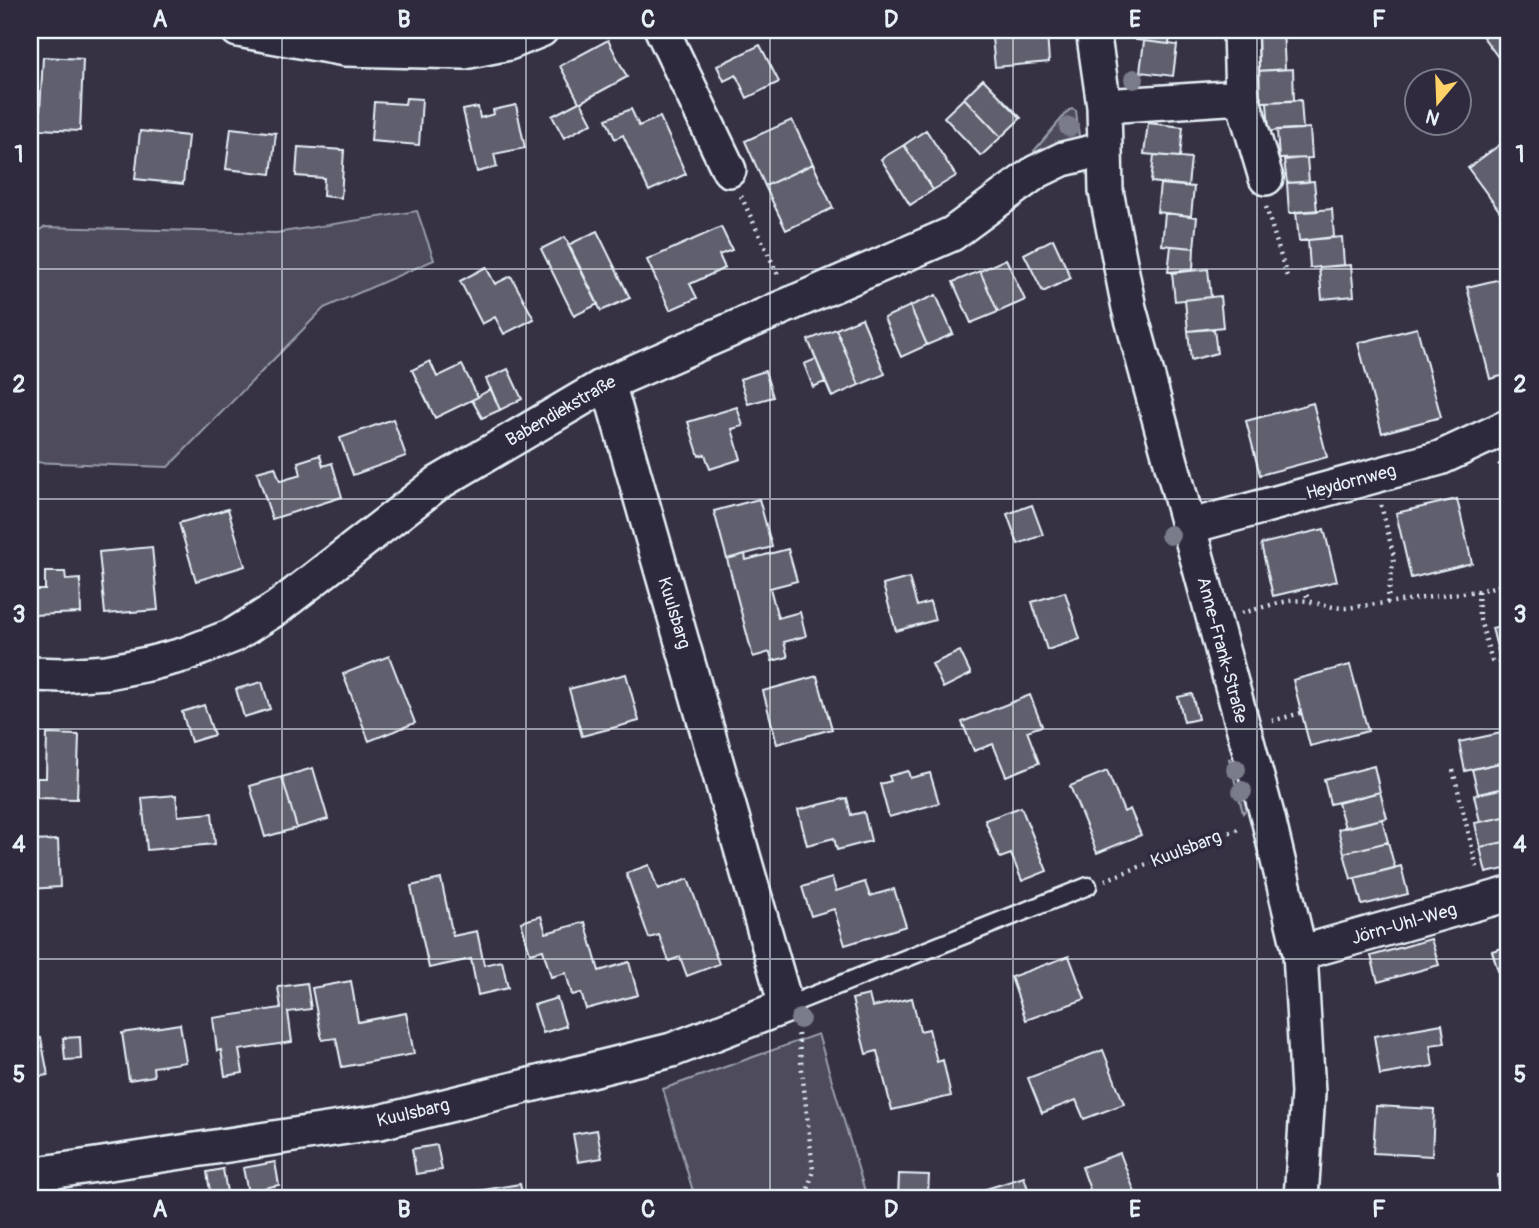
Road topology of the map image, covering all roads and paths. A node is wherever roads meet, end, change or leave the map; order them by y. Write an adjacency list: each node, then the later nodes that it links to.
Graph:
1 (238, 30): 2 (street)
2 (541, 30)
3 (662, 30): 10 (street)
4 (1093, 30): 7 (street, Anne-Frank-Straße)
5 (1240, 30): 6 (street)
6 (1242, 97): 7 (street); 9 (street)
7 (1104, 106): 8 (street, Anne-Frank-Straße)
8 (1105, 149): 13 (street, Babendiekstraße); 16 (street, Anne-Frank-Straße)
9 (1266, 177): 12 (path)
10 (733, 180): 11 (path)
11 (768, 253)
12 (1288, 280)
13 (608, 383): 25 (street, Babendiekstraße); 33 (street, Kuulsbarg)
14 (1509, 426): 16 (street, Heydornweg)
15 (1381, 505): 22 (path)
16 (1188, 527): 32 (street, Anne-Frank-Straße)
17 (1509, 573): 18 (path)
18 (1507, 584): 20 (path)
19 (1305, 589): 21 (path)
20 (1478, 591): 22 (path); 24 (path)
21 (1308, 601): 22 (path); 23 (path)
22 (1387, 604)
23 (1241, 613)
24 (1500, 662)
25 (30, 674)
26 (1301, 713): 27 (path)
27 (1268, 722)
28 (1453, 771): 31 (path)
29 (1235, 831): 30 (path, Kuulsbarg)
30 (1088, 886): 33 (lane, Kuulsbarg)
31 (1497, 898): 32 (street, Jörn-Uhl-Weg)
32 (1300, 953): 36 (street, Anne-Frank-Straße)
33 (792, 1020): 34 (street, Kuulsbarg); 35 (path)
34 (30, 1175)
35 (806, 1198)
36 (1301, 1198)

